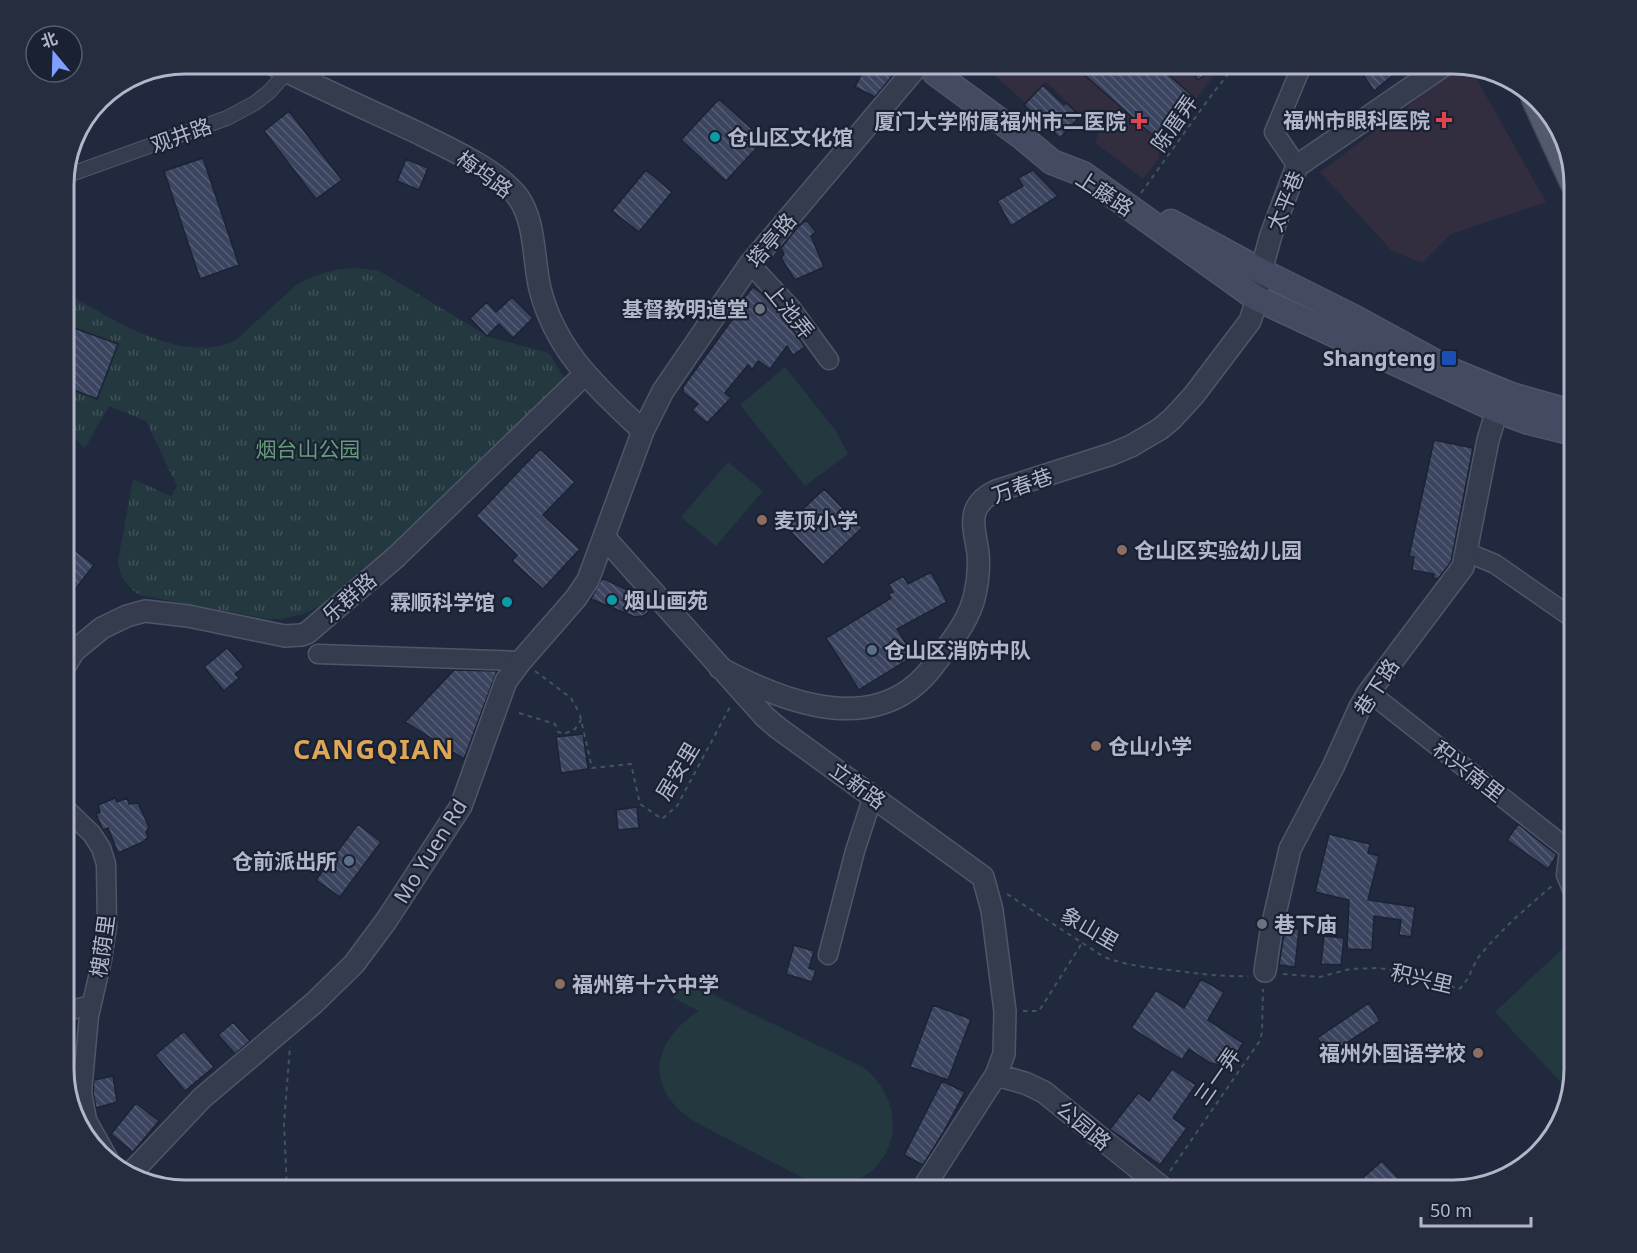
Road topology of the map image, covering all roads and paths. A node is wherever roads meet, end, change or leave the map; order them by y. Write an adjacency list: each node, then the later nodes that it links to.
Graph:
1 (285, 74): 10 (street, 观井路)
2 (291, 74): 16 (street, 梅坞路)
3 (911, 74): 12 (street, 塔亭路)
4 (937, 74): 14 (main road, 上藤路)
5 (955, 74): 11 (main road)
6 (1228, 74): 11 (path, 陈厝弄)
7 (1298, 74): 9 (street)
8 (1431, 74): 9 (street, 太平巷)
9 (1297, 166): 13 (street, 太平巷)
10 (75, 173)
11 (1135, 201): 13 (main road)
12 (750, 264): 15 (street, 上池弄); 19 (street, 塔亭路)
13 (1261, 271): 14 (street, 太平巷); 17 (main road)
14 (1256, 298): 18 (main road, 上藤路); 27 (street, 万春巷)
15 (829, 360)
16 (585, 374): 19 (street, 梅坞路); 24 (street, 乐群路)
17 (1564, 409)
18 (1497, 410): 20 (main road, 上藤路); 22 (street, 巷下路)
19 (643, 431): 21 (street, Mo Yuen Rd)
20 (1564, 431)
21 (604, 537): 26 (street, Mo Yuen Rd); 27 (street, 立新路)
22 (1466, 552): 23 (street); 29 (street, 巷下路)
23 (1564, 612)
24 (74, 651)
25 (318, 654): 26 (street)
26 (521, 661): 31 (path); 43 (street, Mo Yuen Rd)
27 (720, 668): 28 (street, 立新路)
28 (739, 689): 31 (path, 居安里); 32 (street, 立新路)
29 (1369, 692): 34 (street, 积兴南里); 39 (street, 巷下路)
30 (519, 713): 31 (path)
31 (580, 715)
32 (873, 796): 35 (street, 立新路); 38 (street)
33 (74, 817): 40 (street, 槐荫里)
34 (1564, 843)
35 (983, 877): 37 (path, 象山里); 42 (street)
36 (1564, 877): 39 (path, 积兴里)
37 (1082, 943): 39 (path, 象山里); 42 (path)
38 (828, 955)
39 (1265, 971): 50 (path, 三一弄)
40 (92, 1005): 41 (street); 45 (street, 槐荫里)
41 (74, 1009)
42 (1005, 1011): 44 (street)
43 (292, 1022): 46 (street, Mo Yuen Rd); 47 (path)
44 (996, 1075): 48 (street); 49 (street, 公园路)
45 (91, 1128)
46 (136, 1168)
47 (287, 1180)
48 (928, 1180)
49 (1152, 1180)
50 (1167, 1180)

